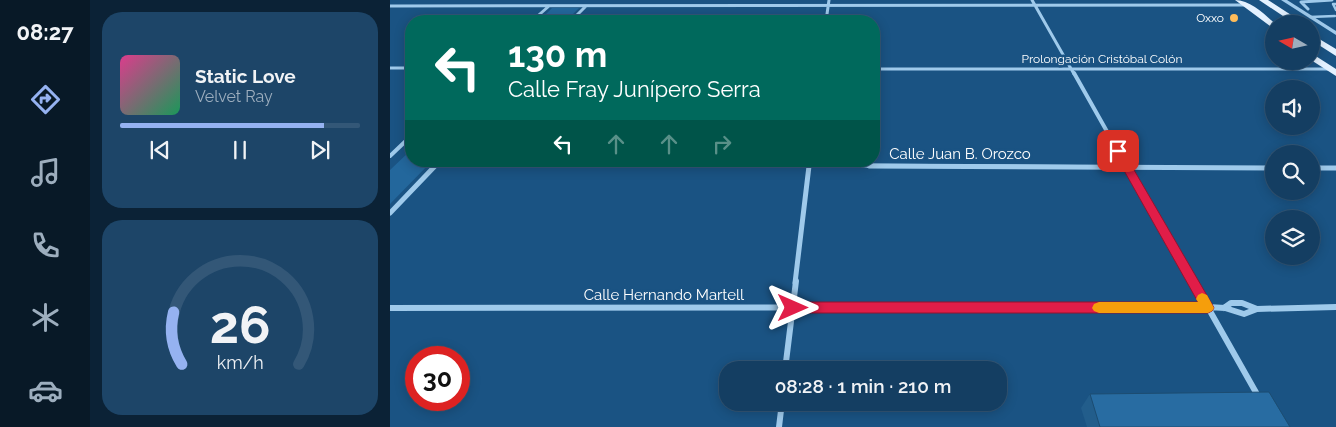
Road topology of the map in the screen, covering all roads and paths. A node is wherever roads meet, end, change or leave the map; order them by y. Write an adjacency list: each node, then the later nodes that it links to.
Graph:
1 (514, 0): 13 (street)
2 (629, 0): 16 (street)
3 (829, 0): 17 (street)
4 (1239, 0): 11 (main road)
5 (1259, 0): 23 (main road)
6 (1263, 0): 24 (main road)
7 (1284, 0): 25 (street)
8 (1332, 0): 18 (street)
9 (1034, 3): 11 (street); 17 (street); 39 (street)
10 (1336, 4): 19 (lane)
11 (1247, 5): 27 (main road)
12 (390, 6): 13 (street)
13 (507, 6): 14 (street)
14 (549, 6): 15 (street); 20 (street)
15 (586, 6): 16 (street); 21 (street)
16 (624, 6): 17 (street)
17 (828, 6): 22 (street)
18 (1308, 8)
19 (1336, 14): 26 (lane)
20 (539, 15)
21 (578, 15)
22 (827, 15)
23 (1281, 15)
24 (1287, 15)
25 (1308, 15)
26 (1320, 15)
27 (1265, 18)
28 (1320, 23): 29 (street)
29 (1336, 33)
30 (1320, 36): 31 (main road)
31 (1336, 46)
32 (1320, 47): 35 (main road)
33 (1320, 53): 35 (main road)
34 (1320, 59): 35 (main road)
35 (1333, 63): 39 (street, Prolongación Cristóbal Colón)
36 (390, 68): 37 (street)
37 (405, 68)
38 (880, 69): 39 (street, Prolongación Cristóbal Colón)
39 (1071, 69): 45 (street)
40 (405, 142): 41 (street)
41 (390, 156)
42 (880, 164): 45 (street, Calle Juan B. Orozco)
43 (433, 167): 49 (street)
44 (810, 167): 51 (street)
45 (1128, 167): 46 (street, Calle Juan B. Orozco); 52 (street)
46 (1265, 168)
47 (1320, 168): 48 (street)
48 (1336, 168)
49 (390, 213)
50 (390, 308): 51 (street, Calle Hernando Martell)
51 (793, 308): 52 (street, Calle Hernando Martell); 56 (street)
52 (1208, 308): 53 (street, Calle Hernando Martell); 57 (street)
53 (1224, 308): 55 (street); 55 (street)
54 (1336, 308): 55 (street)
55 (1257, 309)
56 (787, 361)
57 (1261, 401)
58 (781, 411): 59 (street)
59 (779, 427)

